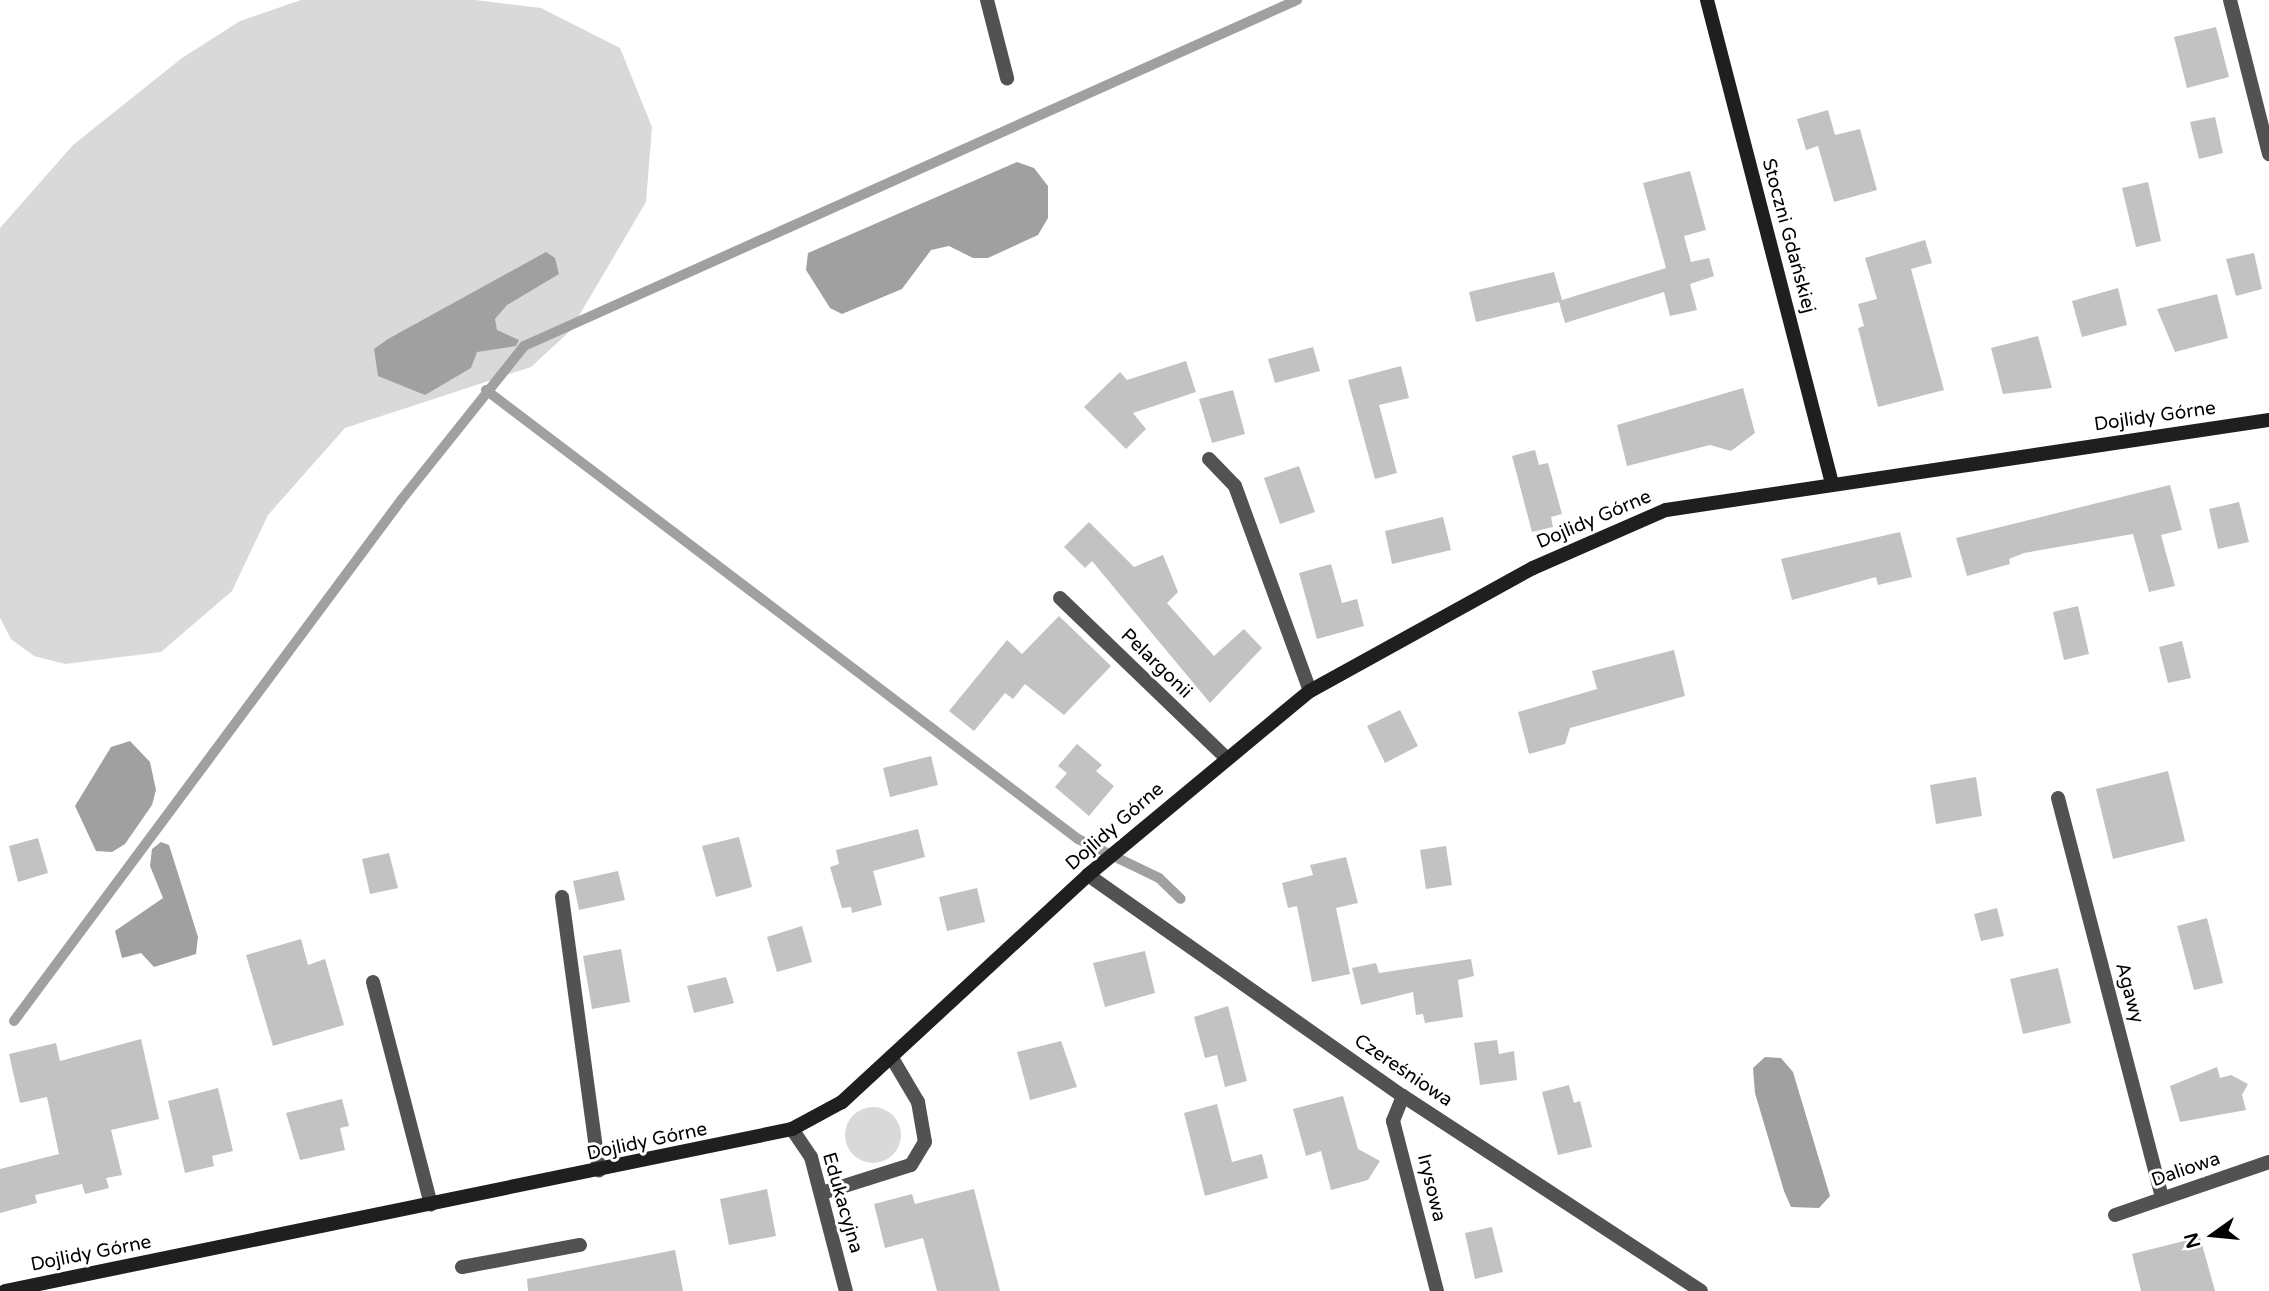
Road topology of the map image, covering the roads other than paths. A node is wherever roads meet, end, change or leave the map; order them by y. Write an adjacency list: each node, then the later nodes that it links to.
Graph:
1 (987, 0): 4 (street)
2 (1707, 0): 8 (street, Stoczni Gdańskiej)
3 (2230, 0): 5 (street)
4 (1006, 78)
5 (2269, 154)
6 (2269, 420): 8 (street, Dojlidy Górne)
7 (1209, 459): 10 (street)
8 (1832, 482): 10 (street, Dojlidy Górne)
9 (1060, 598): 11 (street, Pelargonii)
10 (1310, 691): 11 (street, Dojlidy Górne)
11 (1224, 757): 13 (street, Dojlidy Górne)
12 (2058, 798): 22 (street, Agawy)
13 (1088, 875): 16 (street, Dojlidy Górne); 17 (street, Czereśniowa)
14 (562, 897): 20 (street)
15 (373, 982): 23 (street)
16 (892, 1058): 18 (street, Dojlidy Górne); 21 (street)
17 (1403, 1096): 29 (street, Irysowa); 30 (street, Czereśniowa)
18 (792, 1129): 20 (street, Dojlidy Górne); 21 (street, Edukacyjna)
19 (2269, 1162): 22 (street, Daliowa)
20 (599, 1171): 23 (street, Dojlidy Górne)
21 (821, 1193): 28 (street, Edukacyjna)
22 (2162, 1198): 24 (street, Daliowa)
23 (431, 1205): 27 (street, Dojlidy Górne)
24 (2115, 1215)
25 (580, 1245): 26 (street)
26 (462, 1267)
27 (5, 1291)
28 (846, 1291)
29 (1437, 1291)
30 (1701, 1291)

